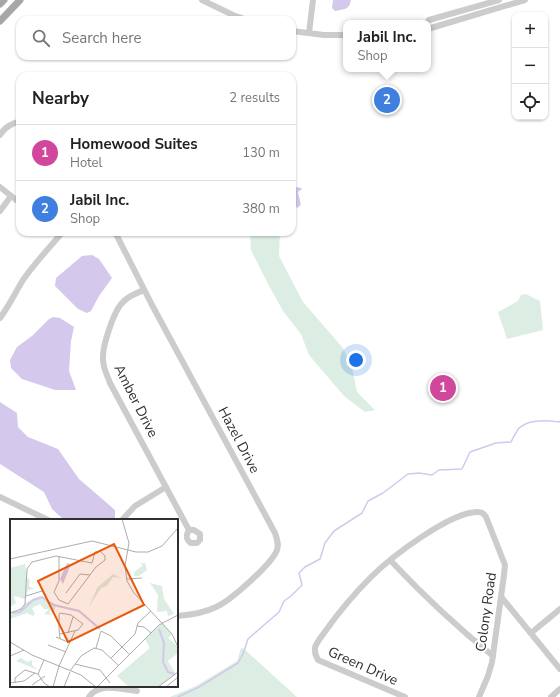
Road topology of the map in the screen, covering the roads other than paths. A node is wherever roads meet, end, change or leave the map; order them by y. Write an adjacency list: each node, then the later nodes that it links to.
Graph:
1 (4, 0): 7 (main road)
2 (20, 0): 10 (main road)
3 (202, 0): 8 (street)
4 (313, 0): 13 (street)
5 (499, 0): 9 (street)
6 (525, 0): 11 (street)
7 (0, 4)
8 (236, 16)
9 (429, 20)
10 (0, 21)
11 (431, 28)
12 (296, 31): 13 (street)
13 (309, 33): 14 (street)
14 (343, 35)
15 (16, 122): 16 (street)
16 (0, 135)
17 (0, 187): 18 (street)
18 (11, 196): 19 (street); 20 (street)
19 (16, 199)
20 (0, 211)
21 (58, 236): 24 (street)
22 (117, 236): 23 (street, Hazel Drive)
23 (144, 290): 25 (street, Amber Drive); 33 (street, Hazel Drive)
24 (0, 318)
25 (166, 487): 28 (street); 29 (street, Amber Drive)
26 (0, 497): 27 (street)
27 (46, 519)
28 (123, 519)
29 (190, 530)
30 (391, 560): 31 (street, Colony Road); 35 (street); 40 (street, Green Drive)
31 (502, 598): 34 (street); 35 (street, Colony Road)
32 (560, 609): 34 (street)
33 (178, 616)
34 (531, 633): 36 (street)
35 (493, 656): 41 (street, Colony Road)
36 (560, 670)
37 (560, 689): 42 (street)
38 (137, 691): 39 (street)
39 (91, 692)
40 (405, 697)
41 (479, 697)
42 (551, 697)

